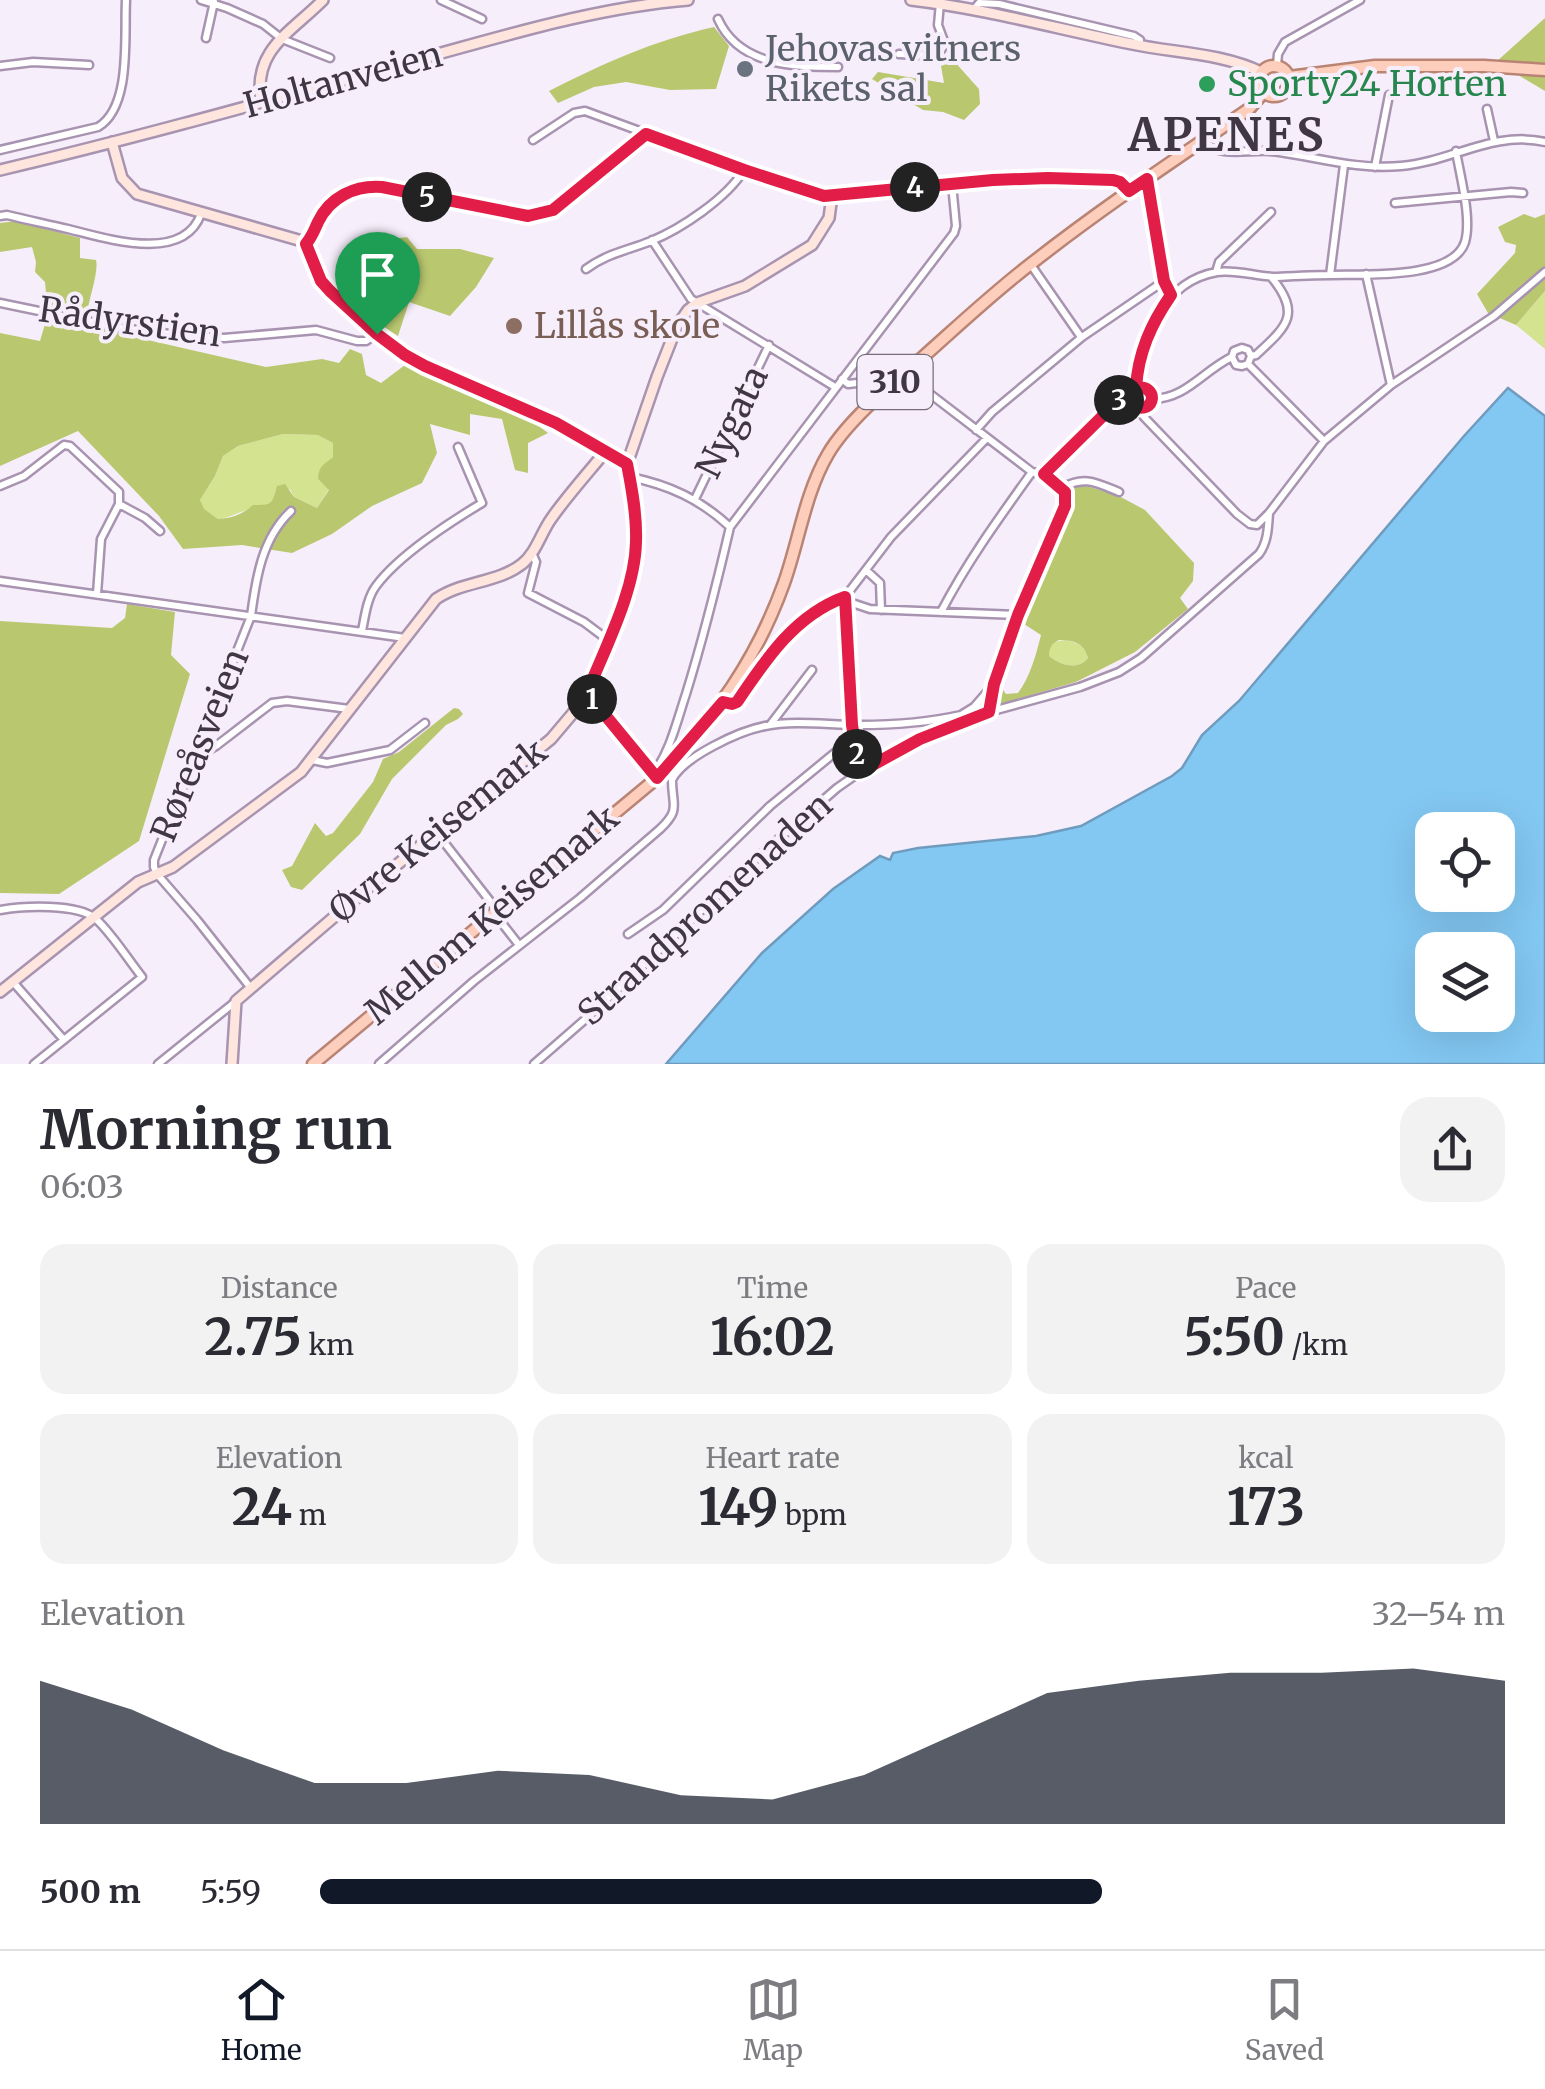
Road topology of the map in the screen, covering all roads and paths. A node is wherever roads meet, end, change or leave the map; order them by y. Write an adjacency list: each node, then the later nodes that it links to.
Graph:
1 (126, 0): 34 (street)
2 (200, 0): 8 (street)
3 (323, 0): 14 (main road)
4 (442, 0): 12 (street)
5 (688, 0): 26 (main road, Holtanveien)
6 (911, 0): 10 (main road)
7 (1360, 0): 19 (street)
8 (214, 2): 9 (street); 13 (street)
9 (229, 4): 14 (street)
10 (940, 4): 15 (street); 22 (main road)
11 (718, 19): 20 (street)
12 (482, 20)
13 (206, 38)
14 (282, 39): 16 (street); 26 (main road)
15 (899, 54)
16 (330, 58)
17 (0, 66): 18 (street)
18 (89, 66)
19 (1277, 66): 22 (main road); 23 (main road)
20 (838, 67)
21 (1545, 70): 23 (main road, 310)
22 (1261, 72): 24 (main road)
23 (1289, 78): 24 (main road, 310)
24 (1264, 92): 30 (main road, 310)
25 (1389, 95): 37 (street)
26 (261, 102): 32 (main road, Holtanveien)
27 (1487, 109): 31 (street)
28 (646, 134): 29 (street); 39 (street); 51 (street)
29 (533, 140)
30 (1203, 140): 36 (street); 40 (main road, 310)
31 (1494, 140): 33 (street); 35 (street)
32 (112, 142): 38 (main road, Holtanveien); 48 (main road)
33 (1545, 142)
34 (0, 150)
35 (1456, 152): 37 (street); 45 (street)
36 (1344, 165): 37 (street); 56 (street)
37 (1375, 167)
38 (0, 170)
39 (744, 170): 44 (street); 50 (street)
40 (1147, 179): 42 (main road, 310); 59 (street)
41 (952, 183): 42 (main road); 44 (main road); 69 (street)
42 (1129, 191): 52 (main road, 310)
43 (1523, 193): 45 (street)
44 (832, 196): 62 (main road)
45 (1464, 196): 46 (street); 57 (street)
46 (1396, 203)
47 (1271, 212): 54 (street)
48 (201, 214): 49 (street); 51 (main road)
49 (0, 216)
50 (652, 240): 53 (street); 62 (street)
51 (306, 244): 63 (main road)
52 (1031, 264): 64 (street); 68 (main road, 310)
53 (586, 269)
54 (1216, 272): 58 (street); 60 (street)
55 (1545, 272): 70 (street, Strandpromenaden)
56 (1330, 274): 57 (street); 58 (street)
57 (1366, 274): 70 (street)
58 (1272, 277): 67 (street)
59 (1164, 281): 60 (street); 64 (street)
60 (1171, 295): 73 (street)
61 (0, 303): 63 (street, Rådyrstien)
62 (697, 303): 65 (street); 82 (main road)
63 (377, 334): 81 (main road)
64 (1082, 337): 77 (street)
65 (769, 345): 72 (street); 89 (street, Nygata)
66 (1232, 357): 67 (street); 67 (street); 75 (street)
67 (1249, 360): 79 (street)
68 (904, 374): 71 (main road, 310); 77 (street)
69 (842, 379): 71 (street); 72 (street)
70 (1391, 385): 79 (street, Strandpromenaden)
71 (891, 386): 110 (main road, 310)
72 (836, 387): 93 (street)
73 (1136, 388): 74 (street); 75 (street)
74 (1130, 398): 76 (street); 84 (street)
75 (1152, 399): 76 (street)
76 (1143, 409): 92 (street)
77 (976, 430): 78 (street)
78 (987, 438): 83 (street); 96 (street)
79 (1324, 442): 92 (street, Strandpromenaden)
80 (458, 448): 104 (street)
81 (605, 452): 82 (main road); 95 (main road)
82 (627, 464): 85 (main road, Øvre Keisemark)
83 (1032, 472): 84 (street); 101 (street)
84 (1044, 474): 87 (street)
85 (630, 477): 89 (street); 106 (main road, Øvre Keisemark)
86 (0, 486): 90 (street)
87 (1064, 492): 88 (street); 102 (street)
88 (1119, 492)
89 (695, 499): 93 (street)
90 (118, 504): 94 (street); 98 (street)
91 (291, 511): 103 (street, Røreåsveien)
92 (1269, 513): 112 (street, Strandpromenaden)
93 (730, 527): 120 (street, Mellom Keisemark)
94 (160, 531)
95 (532, 553): 105 (main road); 106 (street)
96 (866, 570): 99 (street); 100 (street)
97 (0, 580): 98 (street)
98 (97, 594): 103 (street)
99 (845, 597): 100 (street); 110 (street); 114 (street)
100 (881, 610): 101 (street)
101 (940, 612): 102 (street)
102 (1018, 615): 108 (street)
103 (251, 616): 104 (street); 117 (street, Røreåsveien)
104 (362, 631): 105 (street)
105 (406, 638): 111 (main road)
106 (608, 640): 109 (main road, Øvre Keisemark)
107 (812, 670): 115 (street)
108 (994, 684): 112 (street); 114 (street)
109 (587, 693): 120 (street); 121 (main road, Øvre Keisemark)
110 (723, 702): 120 (main road, 310)
111 (349, 709): 117 (street); 118 (main road)
112 (989, 712): 119 (street, Strandpromenaden)
113 (425, 723): 118 (street)
114 (852, 725): 115 (street); 116 (street)
115 (770, 726): 127 (street)
116 (854, 737): 119 (street); 126 (street)
117 (196, 758): 122 (street, Røreåsveien)
118 (312, 760): 122 (main road)
119 (860, 772): 138 (street, Strandpromenaden)
120 (655, 776): 125 (main road, Mellom Keisemark / 310)
121 (436, 832): 125 (street); 129 (main road, Øvre Keisemark)
122 (157, 874): 124 (main road); 129 (street)
123 (0, 910): 124 (street)
124 (93, 916): 128 (main road); 132 (street)
125 (499, 916): 127 (street); 136 (main road, Mellom Keisemark / 310)
126 (628, 934)
127 (519, 944): 137 (street)
128 (13, 982): 130 (main road); 132 (street)
129 (250, 987): 131 (main road, Øvre Keisemark)
130 (0, 992)
131 (236, 1001): 134 (street); 135 (main road)
132 (64, 1040): 133 (street)
133 (34, 1064)
134 (158, 1064)
135 (232, 1064)
136 (313, 1064)
137 (379, 1064)
138 (534, 1064)

